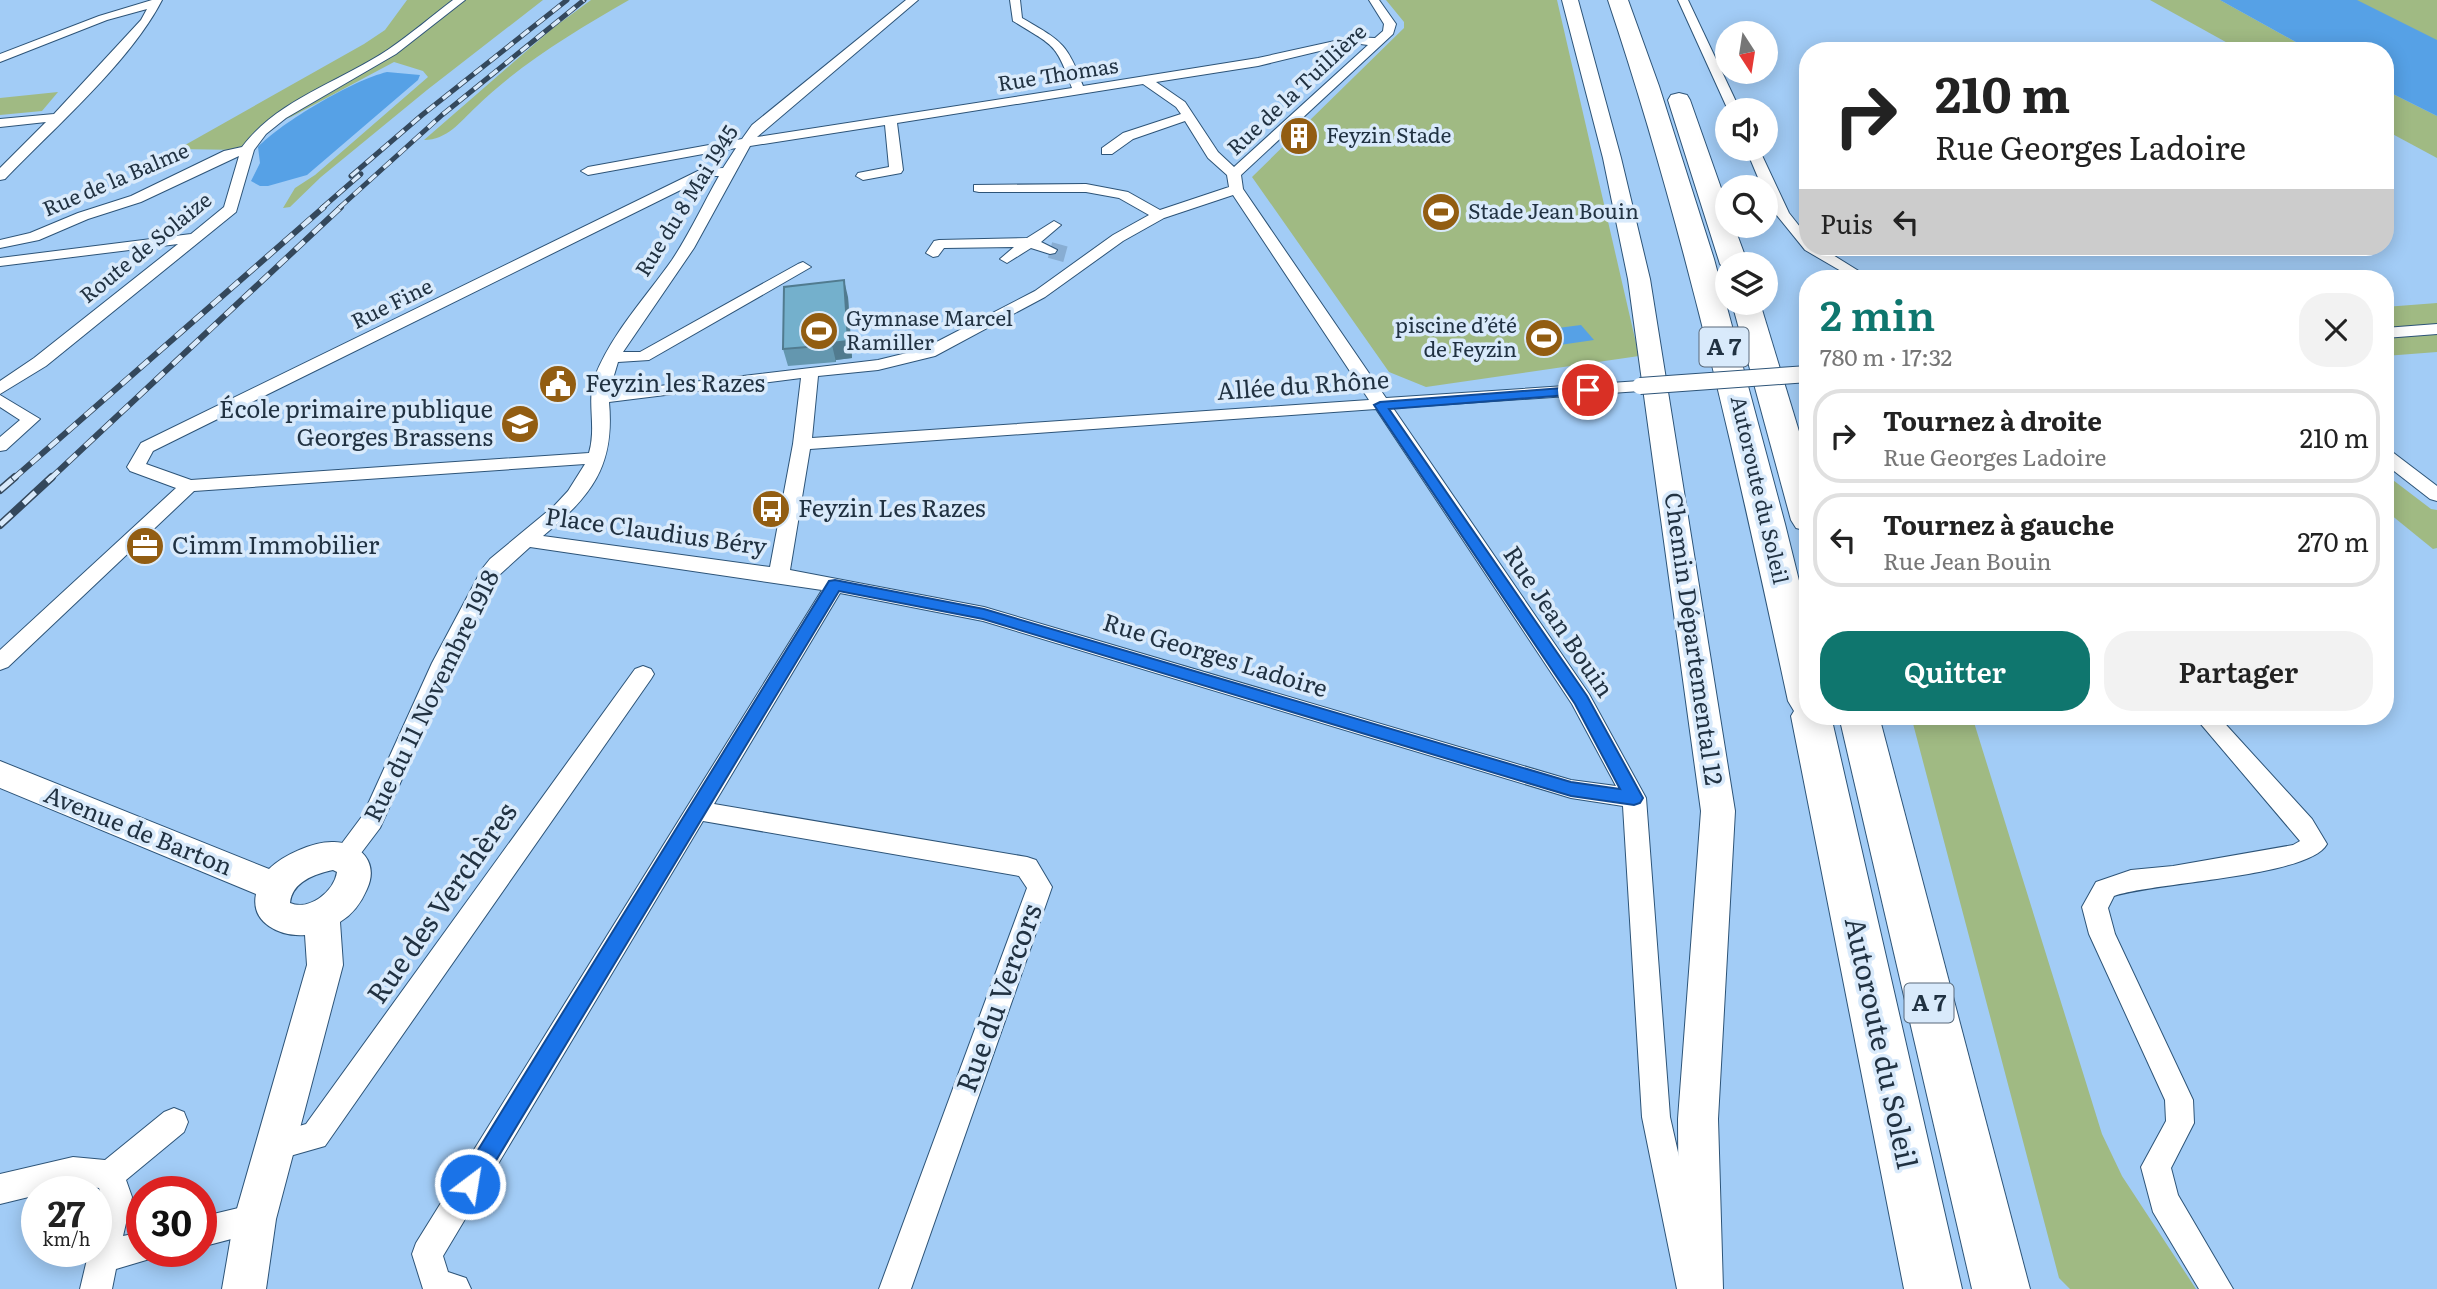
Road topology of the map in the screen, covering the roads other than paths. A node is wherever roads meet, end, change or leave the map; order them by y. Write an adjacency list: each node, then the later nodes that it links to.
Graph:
1 (460, 0): 20 (street, Route de Solaize)
2 (913, 0): 19 (street, Rue du 8 Mai 1945)
3 (1374, 0): 9 (street, Rue de la Tuillière)
4 (1570, 0): 93 (main road, Chemin Départemental 12)
5 (1618, 0): 68 (highway, Autoroute du Soleil / A 7)
6 (1683, 0): 14 (street)
7 (156, 1): 10 (street); 16 (street)
8 (1015, 6): 13 (street)
9 (1377, 41): 12 (street, Rue Thomas); 27 (street, Rue de la Tuillière)
10 (0, 58)
11 (1671, 76): 37 (highway)
12 (1146, 80): 13 (street, Rue Thomas); 15 (street, Rue Jean Bouin)
13 (1079, 91): 17 (street, Rue Thomas)
14 (1728, 98)
15 (1188, 116): 21 (street); 27 (street, Rue Jean Bouin)
16 (57, 117): 18 (street); 25 (street)
17 (891, 121): 19 (street, Rue Thomas); 26 (street)
18 (0, 123)
19 (744, 144): 23 (street, Rue Thomas); 24 (street, Rue du 8 Mai 1945)
20 (247, 150): 31 (street, Route de Solaize); 34 (street, Rue de la Balme)
21 (1107, 151)
22 (1758, 161): 32 (street)
23 (588, 171)
24 (729, 172): 48 (street, Rue du 8 Mai 1945); 61 (street, Rue Fine)
25 (0, 176)
26 (863, 176)
27 (1235, 182): 29 (street); 54 (street, Rue Jean Bouin)
28 (979, 188): 29 (street)
29 (1159, 215): 41 (street)
30 (1054, 225): 33 (street)
31 (195, 238): 42 (street); 51 (street, Route de Solaize)
32 (1799, 238)
33 (1028, 243): 35 (street); 36 (street); 40 (street)
34 (0, 244)
35 (936, 244)
36 (1050, 250)
37 (1730, 252)
38 (1068, 255): 41 (street)
39 (1826, 256): 44 (street)
40 (1007, 259)
41 (1085, 261): 49 (street)
42 (0, 262)
43 (803, 267): 48 (street)
44 (1850, 270)
45 (1749, 315): 62 (highway, Autoroute du Soleil / A 7)
46 (2437, 329): 47 (street)
47 (2394, 332)
48 (613, 357): 52 (street, Rue du 8 Mai 1945)
49 (810, 372): 52 (street); 57 (street, Place Claudius Béry)
50 (1799, 375): 54 (street, Allée du Rhône, bridge)
51 (0, 390)
52 (598, 399): 59 (street, Place Claudius Béry)
53 (0, 400): 55 (street)
54 (1380, 405): 57 (street, Allée du Rhône); 74 (street, Rue Jean Bouin)
55 (21, 411): 56 (street); 58 (street)
56 (0, 421)
57 (802, 444): 65 (street, Place Claudius Béry)
58 (0, 446)
59 (596, 458): 61 (street); 64 (street, Place Claudius Béry)
60 (2394, 462): 63 (street)
61 (189, 486): 67 (street)
62 (1799, 488)
63 (2437, 495)
64 (526, 540): 65 (street, Place Claudius Béry); 76 (street, Rue du 11 Novembre 1918)
65 (779, 575): 66 (street, Rue Georges Ladoire)
66 (835, 585): 74 (street, Rue Georges Ladoire); 75 (street)
67 (0, 662)
68 (1799, 662)
69 (643, 674): 80 (street, Rue des Verchères)
70 (1813, 725): 94 (highway, Autoroute du Soleil / A 7)
71 (1861, 725): 95 (highway, Autoroute du Soleil / A 7)
72 (2213, 725): 96 (street)
73 (0, 774): 77 (main road, Avenue de Barton)
74 (1634, 798): 92 (street, Rue Jean Bouin)
75 (696, 811): 90 (street); 91 (street, Rue du Vercors)
76 (343, 858): 77 (main road); 78 (main road)
77 (276, 887): 78 (main road)
78 (321, 914): 80 (main road)
79 (174, 1122): 81 (street)
80 (276, 1146): 84 (main road)
81 (110, 1175): 83 (street)
82 (112, 1181): 85 (street)
83 (0, 1189)
84 (256, 1219): 86 (street); 89 (main road)
85 (112, 1222)
86 (217, 1228)
87 (102, 1267): 88 (street)
88 (96, 1289)
89 (244, 1289)
90 (455, 1289)
91 (895, 1289)
92 (1693, 1289)
93 (1701, 1289)
94 (1933, 1289)
95 (2001, 1289)
96 (2217, 1289)

